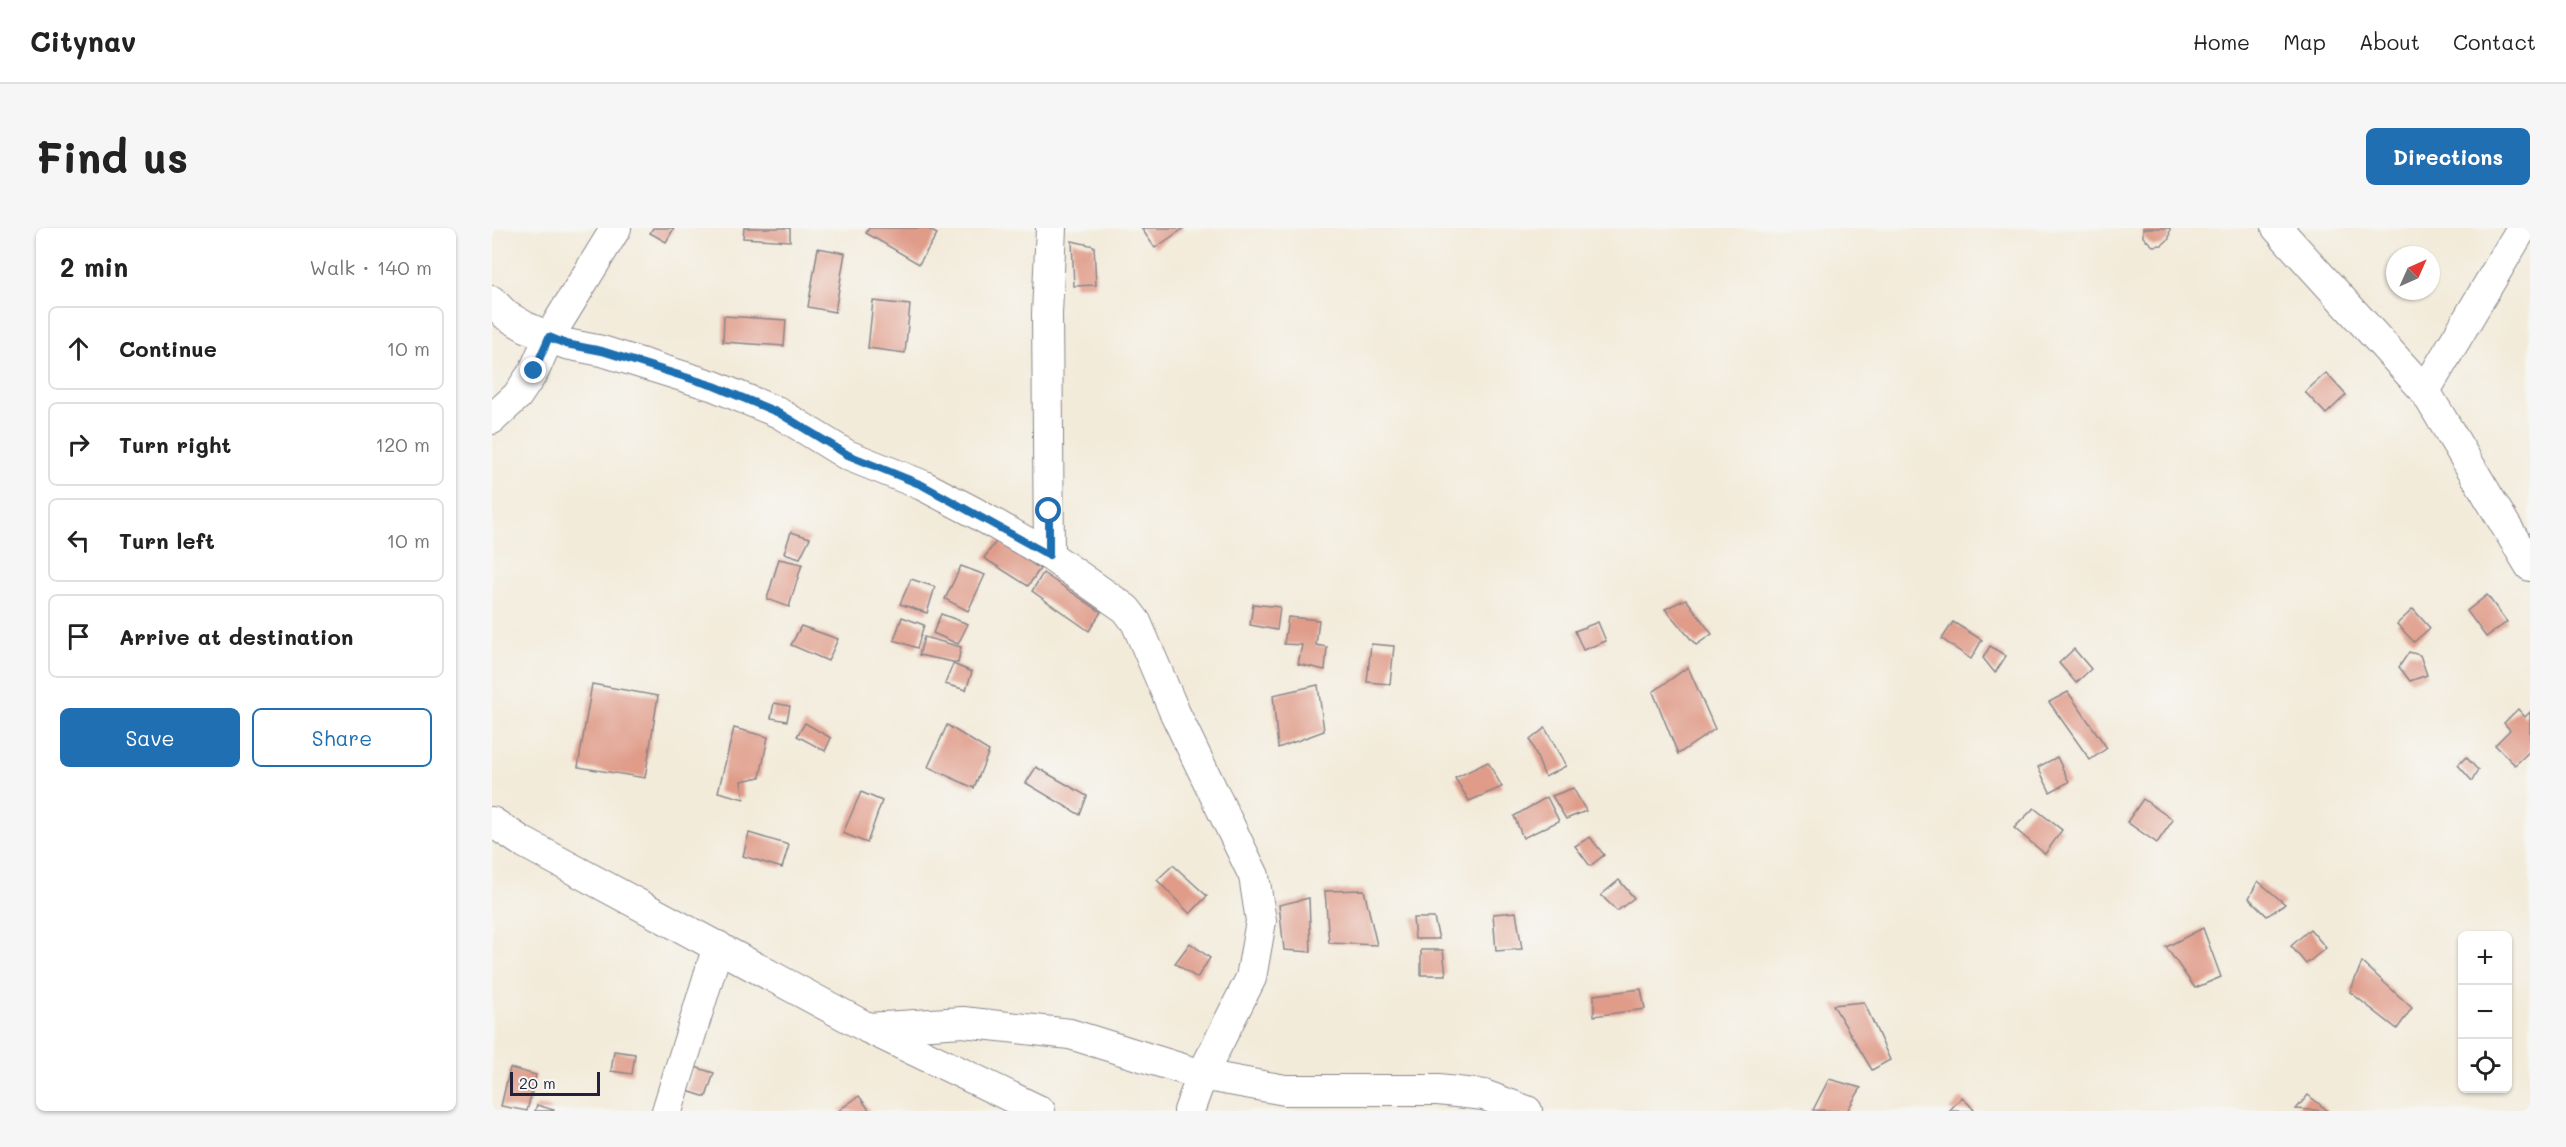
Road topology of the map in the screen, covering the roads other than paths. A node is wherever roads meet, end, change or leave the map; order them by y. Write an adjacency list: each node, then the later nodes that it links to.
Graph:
1 (616, 228): 6 (street)
2 (1052, 228): 9 (street)
3 (2277, 228): 7 (street)
4 (2522, 228): 7 (street)
5 (492, 300): 6 (street)
6 (549, 337): 8 (street); 9 (street)
7 (2425, 391): 10 (street)
8 (492, 419)
9 (1049, 555): 14 (street)
10 (2530, 566)
11 (492, 822): 12 (street)
12 (718, 946): 13 (street); 15 (street)
13 (868, 1028): 14 (street); 16 (street)
14 (1202, 1076): 17 (street); 18 (street)
15 (667, 1111)
16 (1040, 1111)
17 (1190, 1111)
18 (1527, 1111)

